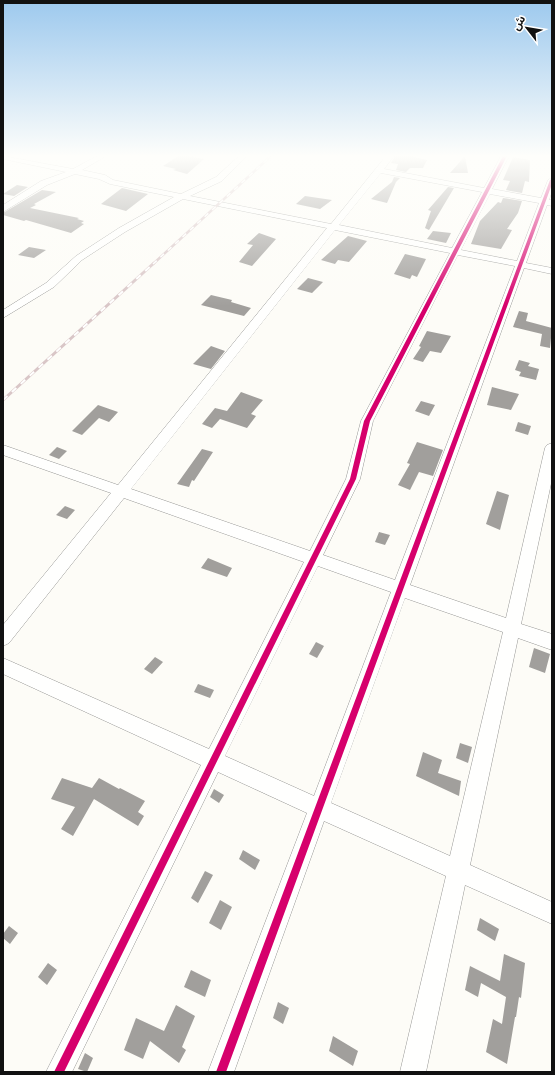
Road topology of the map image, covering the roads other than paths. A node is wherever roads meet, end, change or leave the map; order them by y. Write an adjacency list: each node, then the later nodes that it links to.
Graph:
1 (165, 206): 10 (street)
2 (232, 206): 6 (street)
3 (349, 206): 6 (street)
4 (479, 206): 7 (street)
5 (546, 206): 8 (street)
6 (333, 227): 7 (street); 13 (street)
7 (456, 252): 8 (street); 14 (street)
8 (520, 265): 9 (street); 15 (street)
9 (552, 271)
10 (3, 315)
11 (552, 448): 16 (street)
12 (3, 450): 13 (street)
13 (120, 491): 14 (street); 17 (street)
14 (314, 559): 15 (street); 20 (street)
15 (400, 589): 16 (street); 21 (street)
16 (512, 628): 18 (street); 22 (street)
17 (3, 638)
18 (552, 642)
19 (3, 666): 20 (street)
20 (214, 761): 21 (street); 24 (street)
21 (319, 808): 22 (street); 25 (street)
22 (458, 870): 23 (street); 26 (street)
23 (552, 913)
24 (59, 1072)
25 (221, 1072)
26 (413, 1072)

